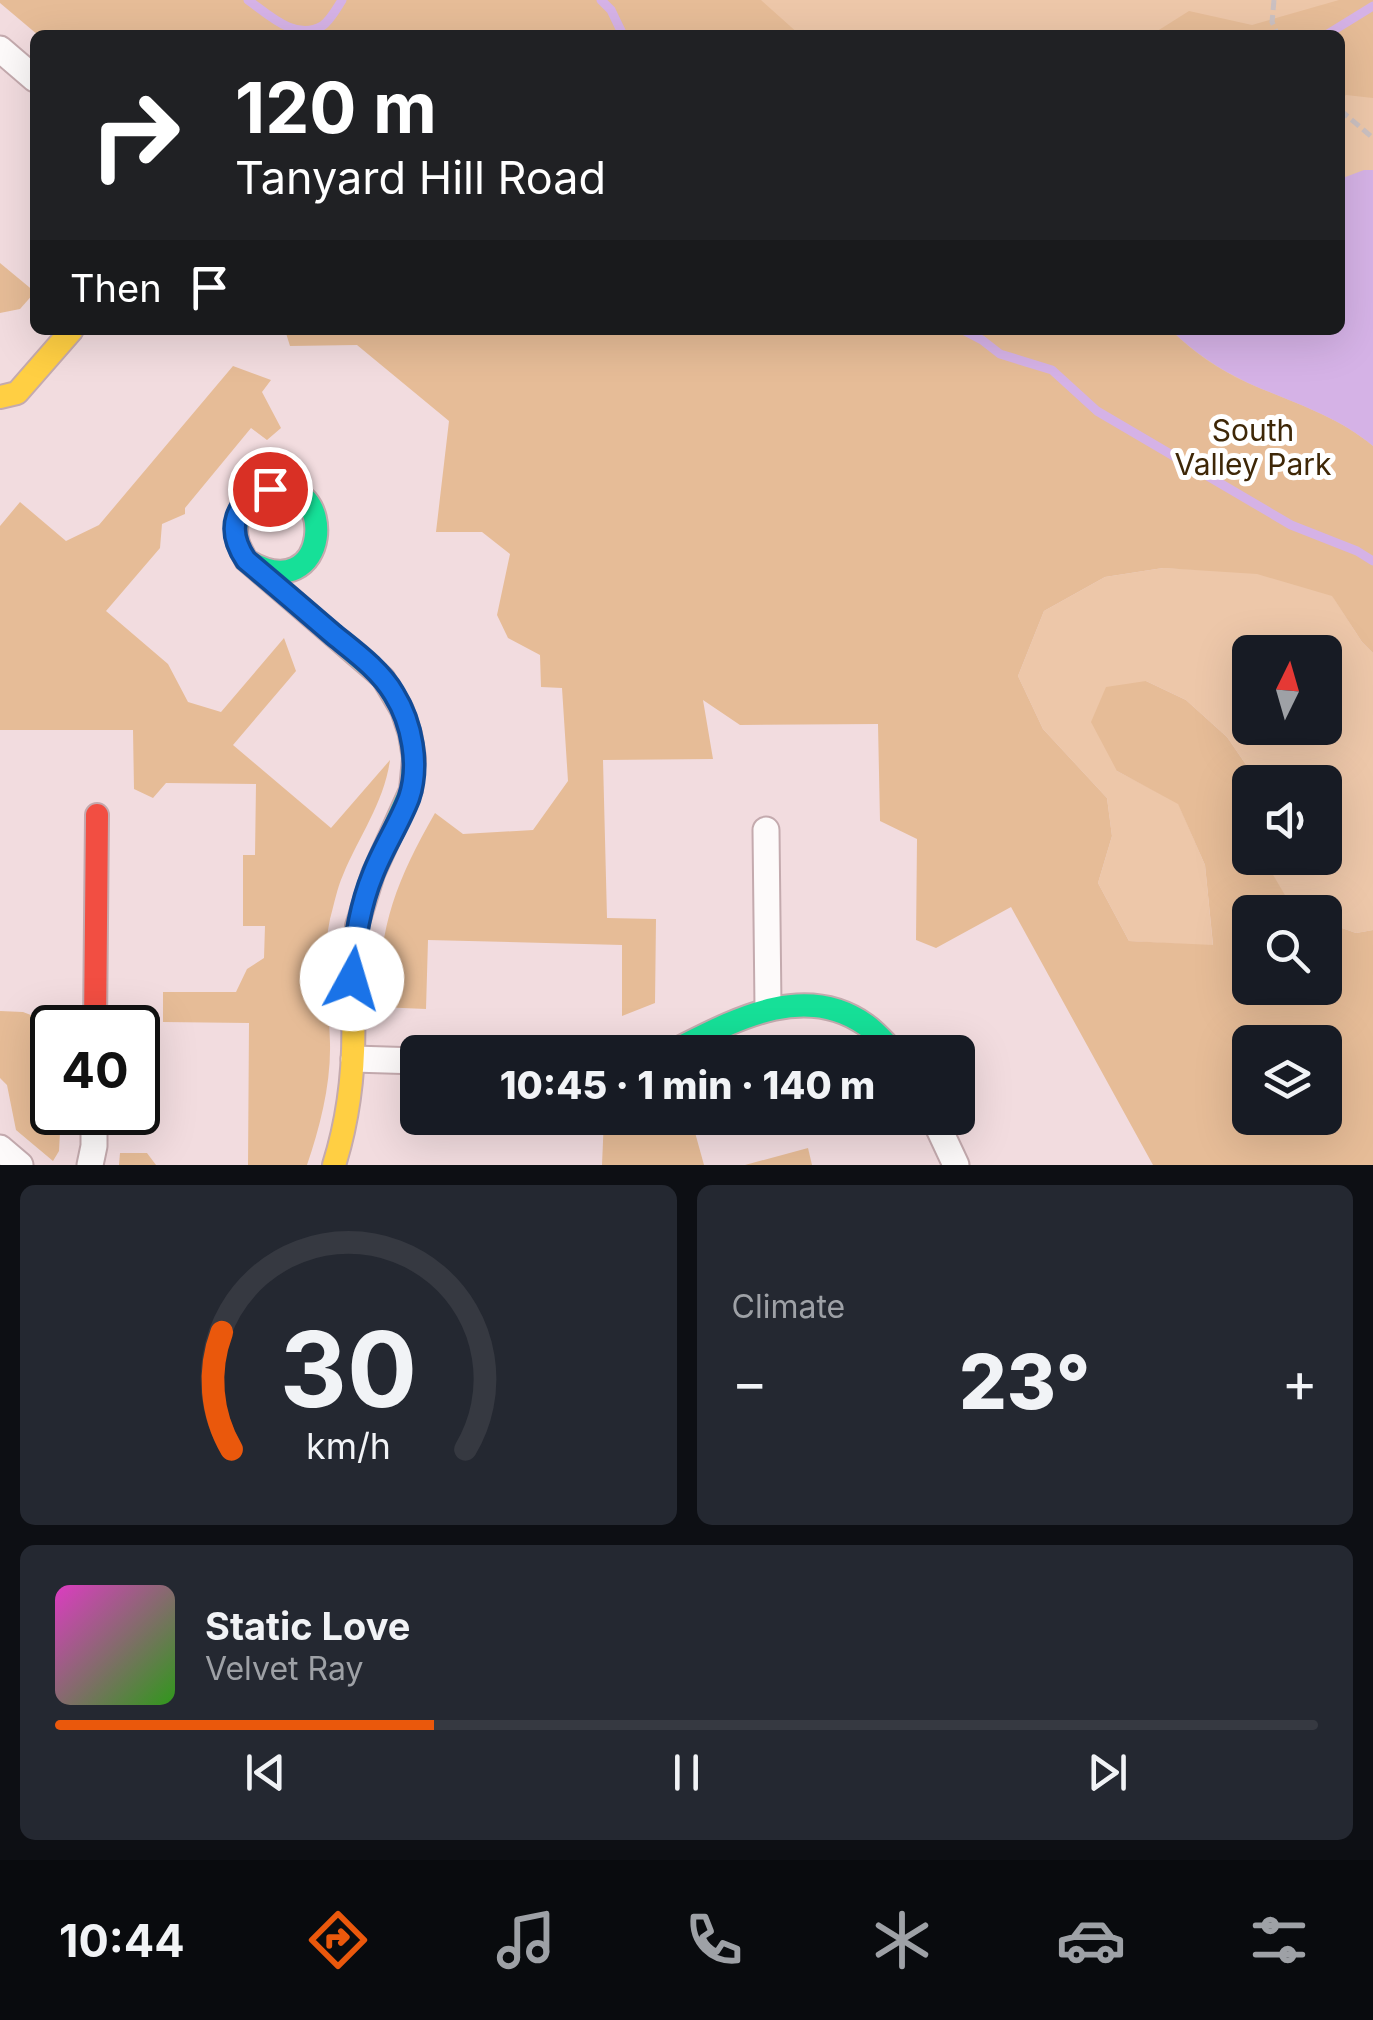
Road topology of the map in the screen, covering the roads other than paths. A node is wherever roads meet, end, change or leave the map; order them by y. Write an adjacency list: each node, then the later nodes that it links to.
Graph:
1 (0, 49): 2 (street)
2 (30, 75)
3 (68, 335): 4 (street)
4 (0, 396)
5 (246, 560): 12 (street)
6 (97, 815): 8 (street)
7 (766, 830): 9 (street)
8 (95, 1005)
9 (768, 1008): 10 (street); 11 (street)
10 (705, 1035)
11 (877, 1035)
12 (354, 1059): 13 (street); 19 (street)
13 (400, 1060)
14 (94, 1135): 18 (street)
15 (942, 1135): 20 (street)
16 (0, 1148): 17 (street)
17 (20, 1165)
18 (90, 1165)
19 (334, 1165)
20 (956, 1165)

